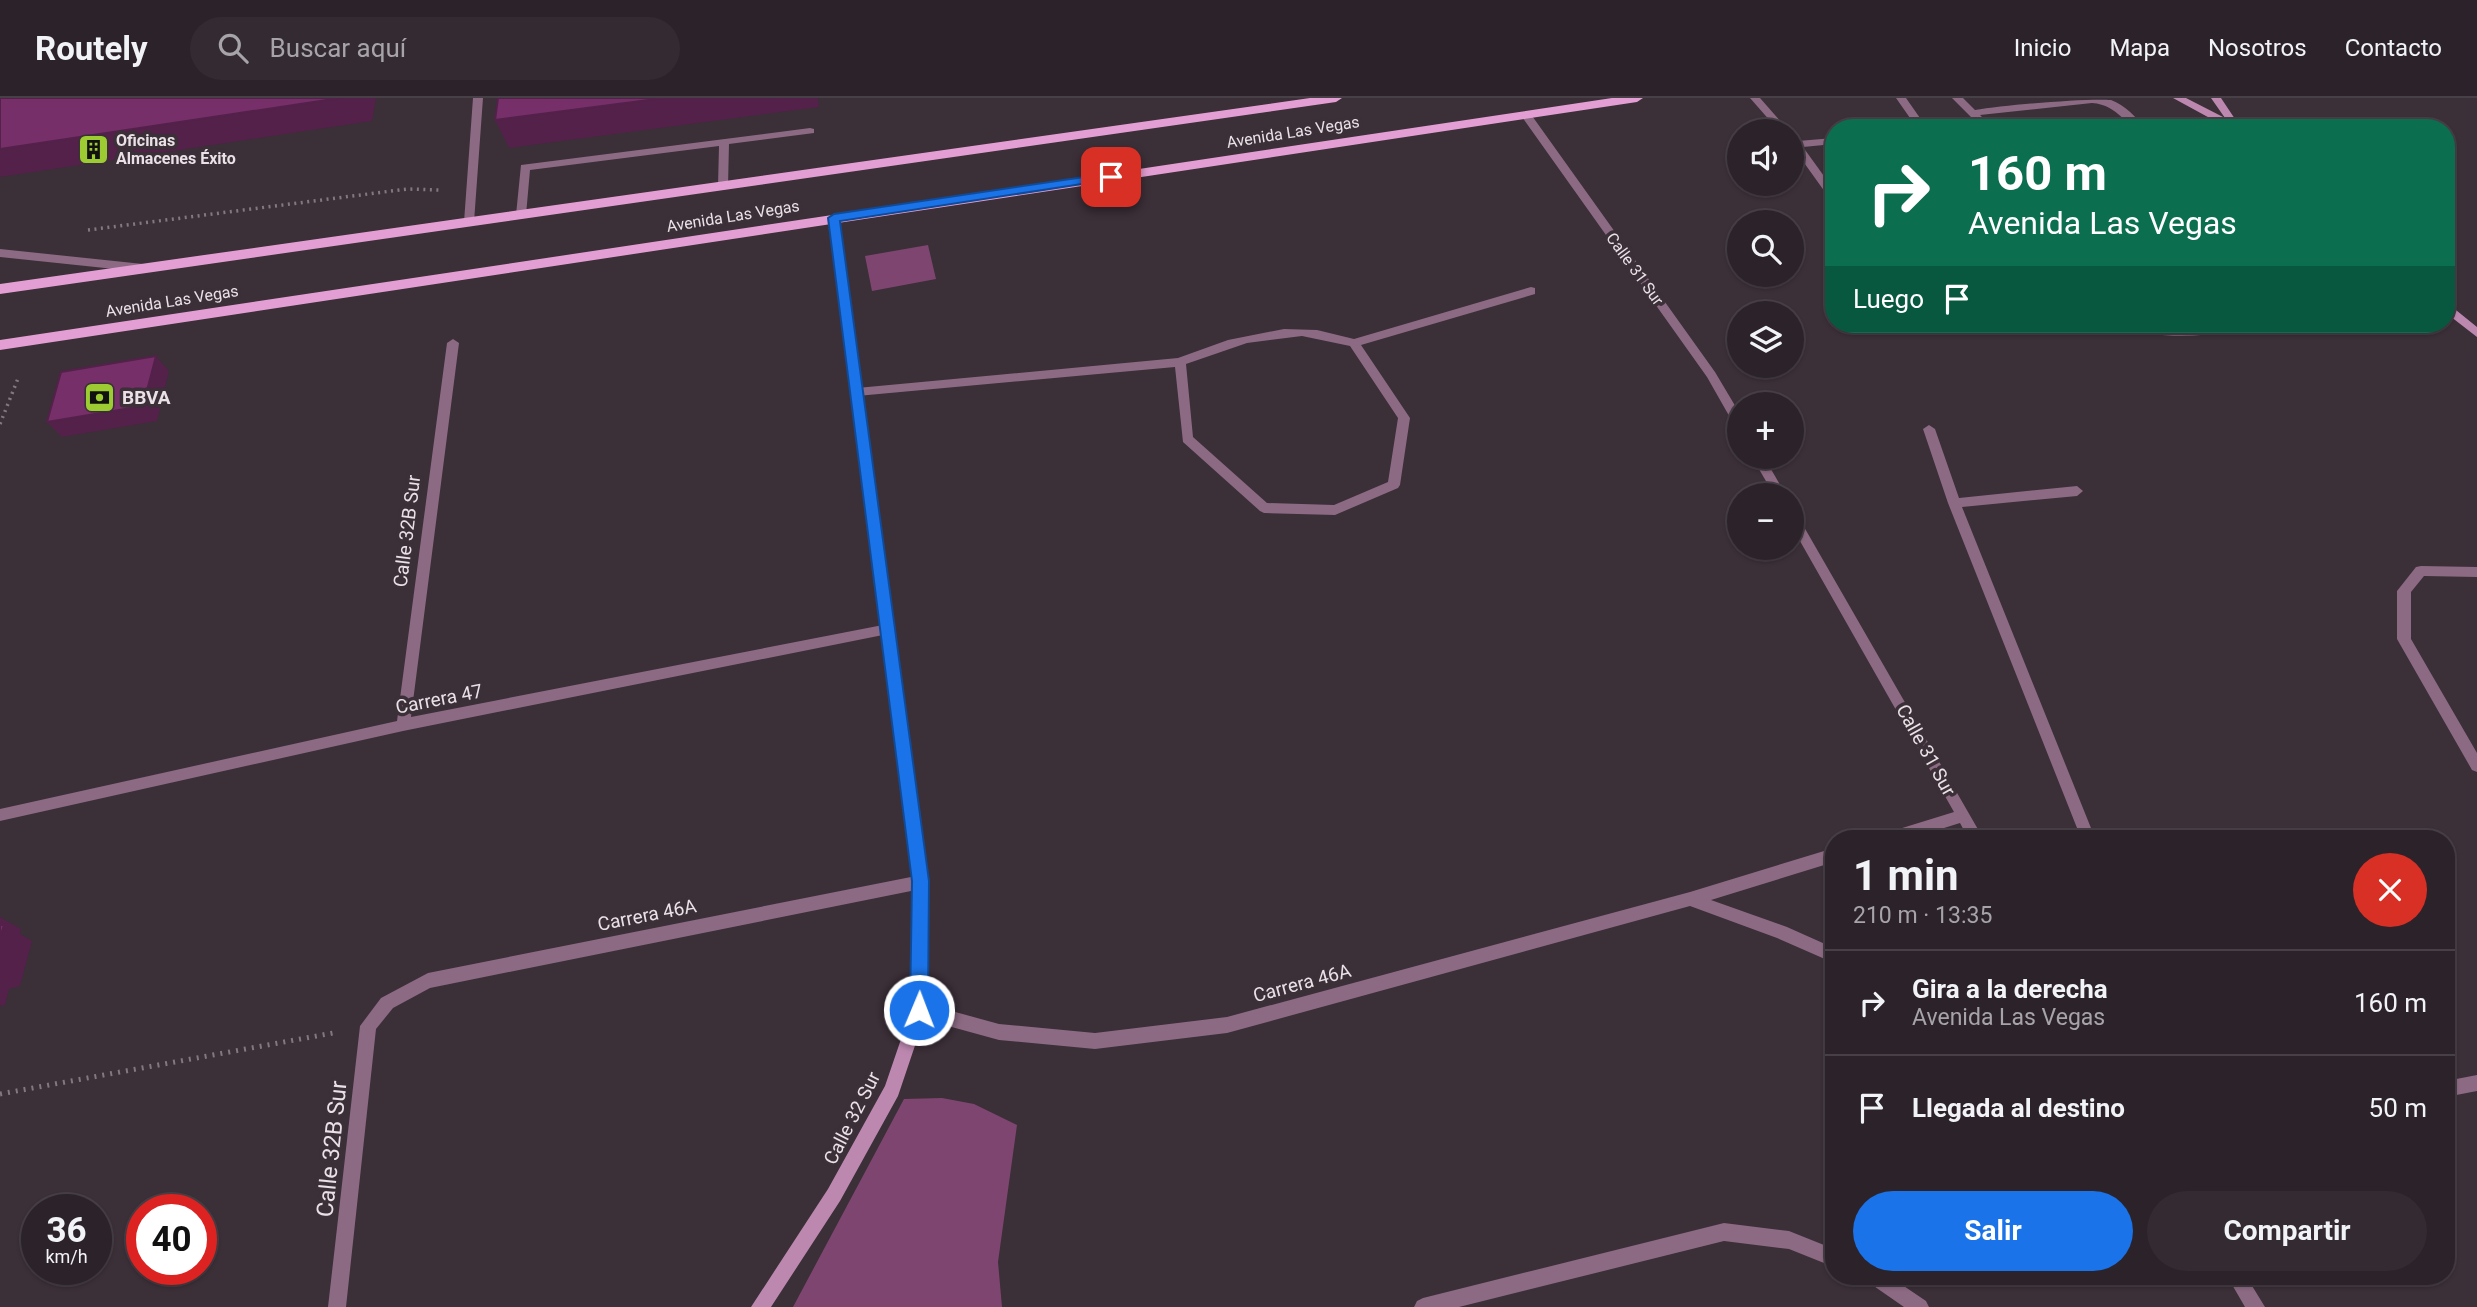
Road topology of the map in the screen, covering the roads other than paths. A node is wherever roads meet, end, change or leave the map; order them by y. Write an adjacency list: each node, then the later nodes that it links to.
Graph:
1 (478, 98): 26 (street)
2 (1336, 98): 23 (main road, Avenida Las Vegas)
3 (1637, 98): 10 (main road, Avenida Las Vegas)
4 (1755, 98): 11 (street)
5 (1901, 98): 12 (street)
6 (1957, 98): 9 (street)
7 (2178, 98): 15 (street)
8 (2216, 98): 16 (street)
9 (1972, 113): 13 (street); 14 (street)
10 (1526, 115): 25 (main road, Avenida Las Vegas); 40 (street, Calle 31 Sur)
11 (1773, 119)
12 (1916, 119)
13 (1978, 119)
14 (2131, 119)
15 (2219, 119)
16 (2230, 119)
17 (810, 131): 19 (street)
18 (1825, 141): 20 (street)
19 (724, 142): 23 (street); 24 (street)
20 (1804, 142)
21 (1804, 156): 22 (street)
22 (1825, 185)
23 (723, 186): 24 (main road, Avenida Las Vegas)
24 (521, 215): 26 (main road, Avenida Las Vegas)
25 (834, 218): 37 (main road, Avenida Las Vegas); 39 (street, Calle 32 Sur)
26 (469, 222): 28 (main road, Avenida Las Vegas)
27 (0, 253): 28 (street)
28 (148, 268): 29 (main road, Avenida Las Vegas)
29 (0, 289)
30 (1531, 291): 36 (street)
31 (2455, 314): 34 (street)
32 (2156, 333): 33 (street)
33 (2187, 333)
34 (2477, 333)
35 (453, 343): 47 (street, Calle 32B Sur)
36 (1354, 343): 38 (street); 38 (street)
37 (0, 345)
38 (1180, 362): 39 (street)
39 (857, 392): 46 (street, Calle 32 Sur)
40 (1727, 403)
41 (1929, 429): 43 (street)
42 (2077, 491): 43 (street)
43 (1954, 503): 53 (street)
44 (1804, 537): 50 (street, Calle 31 Sur)
45 (2477, 572): 48 (street)
46 (888, 629): 47 (street, Carrera 47); 55 (street, Calle 32 Sur)
47 (403, 725): 49 (street, Carrera 47)
48 (2477, 766)
49 (0, 815)
50 (1963, 816): 51 (street); 52 (street, Calle 31 Sur)
51 (1917, 830)
52 (1971, 830)
53 (2085, 830)
54 (1825, 858): 56 (street, Carrera 46A)
55 (921, 881): 58 (street, Calle 32 Sur); 59 (street, Carrera 46A)
56 (1690, 899): 57 (street); 58 (street, Carrera 46A)
57 (1825, 952)
58 (919, 1010): 66 (street, Calle 32 Sur)
59 (369, 1026): 65 (street, Calle 32B Sur)
60 (2477, 1083): 61 (street)
61 (2455, 1087)
62 (1825, 1254): 67 (street)
63 (1887, 1285): 68 (street)
64 (2242, 1285): 69 (street)
65 (337, 1307)
66 (760, 1307)
67 (1423, 1307)
68 (1920, 1307)
69 (2256, 1307)

